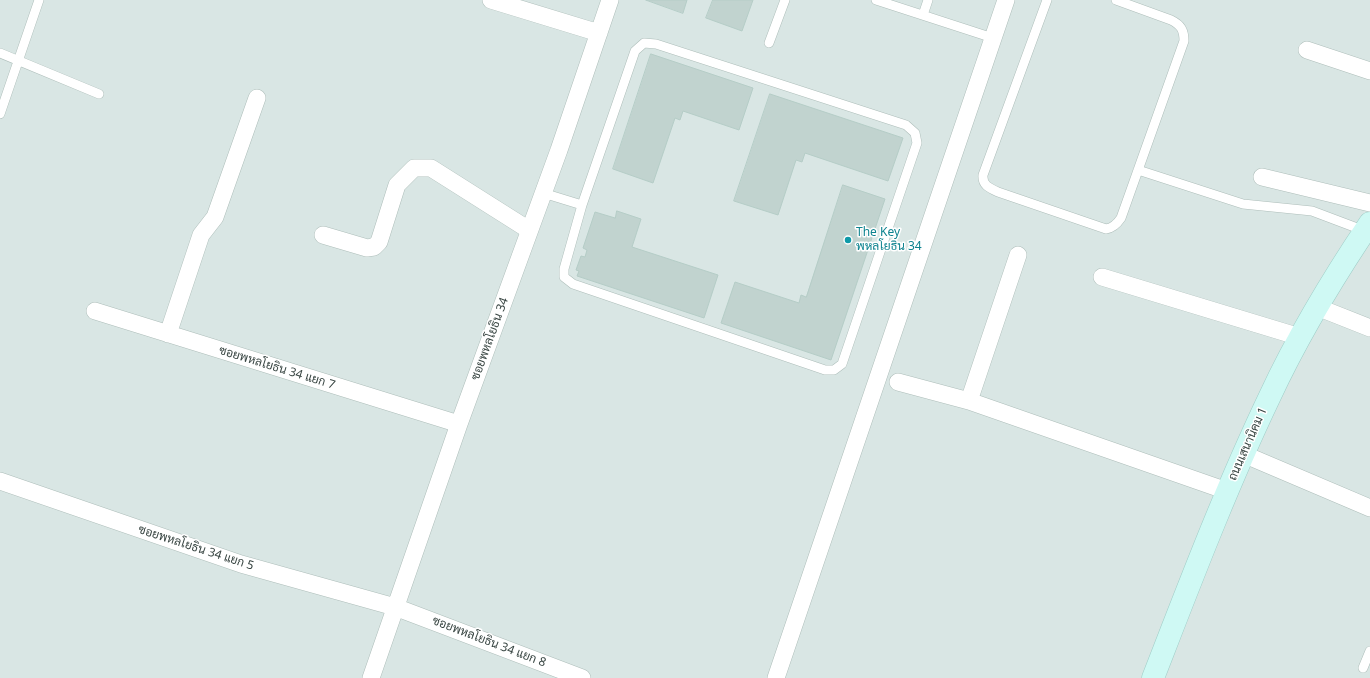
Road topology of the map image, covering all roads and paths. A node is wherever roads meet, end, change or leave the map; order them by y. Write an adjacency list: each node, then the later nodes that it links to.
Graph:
1 (39, 0): 16 (lane)
2 (491, 0): 11 (street)
3 (610, 0): 11 (street, ซอยพหลโยธิน 34)
4 (785, 0): 13 (lane)
5 (876, 0): 10 (lane)
6 (928, 0): 10 (lane)
7 (1006, 0): 12 (street)
8 (1047, 0): 21 (lane)
9 (1116, 0): 21 (lane)
10 (923, 15): 12 (lane)
11 (599, 33): 23 (street, ซอยพหลโยธิน 34)
12 (993, 38): 48 (street)
13 (769, 43)
14 (1307, 50): 17 (street)
15 (0, 53): 16 (lane)
16 (19, 61): 18 (lane); 20 (lane)
17 (1370, 71)
18 (99, 94)
19 (257, 98): 34 (street)
20 (0, 114)
21 (1138, 170): 26 (lane)
22 (1262, 177): 24 (street)
23 (543, 192): 25 (lane); 27 (street, ซอยพหลโยธิน 34)
24 (1370, 203)
25 (582, 205): 25 (lane)
26 (1368, 227): 31 (street, ถนนเสนานิคม 1)
27 (529, 230): 28 (street); 38 (street, ซอยพหลโยธิน 34)
28 (323, 235)
29 (1018, 255): 37 (street)
30 (1102, 277): 35 (street)
31 (1317, 307): 33 (street); 35 (street, ถนนเสนานิคม 1)
32 (95, 312): 34 (street, ซอยพหลโยธิน 34 แยก 7)
33 (1370, 328)
34 (168, 334): 38 (street, ซอยพหลโยธิน 34 แยก 7)
35 (1300, 337): 39 (street, ถนนเสนานิคม 1)
36 (898, 382): 37 (street)
37 (969, 401): 41 (street)
38 (459, 424): 43 (street, ซอยพหลโยธิน 34)
39 (1243, 454): 41 (street, ถนนเสนานิคม 1); 42 (street)
40 (0, 481): 43 (street, ซอยพหลโยธิน 34 แยก 5)
41 (1227, 491): 49 (street, ถนนเสนานิคม 1)
42 (1370, 508)
43 (395, 607): 46 (street, ซอยพหลโยธิน 34); 47 (street, ซอยพหลโยธิน 34 แยก 8)
44 (1370, 651): 45 (lane)
45 (1364, 668)
46 (371, 678)
47 (582, 678)
48 (776, 678)
49 (1153, 678)

